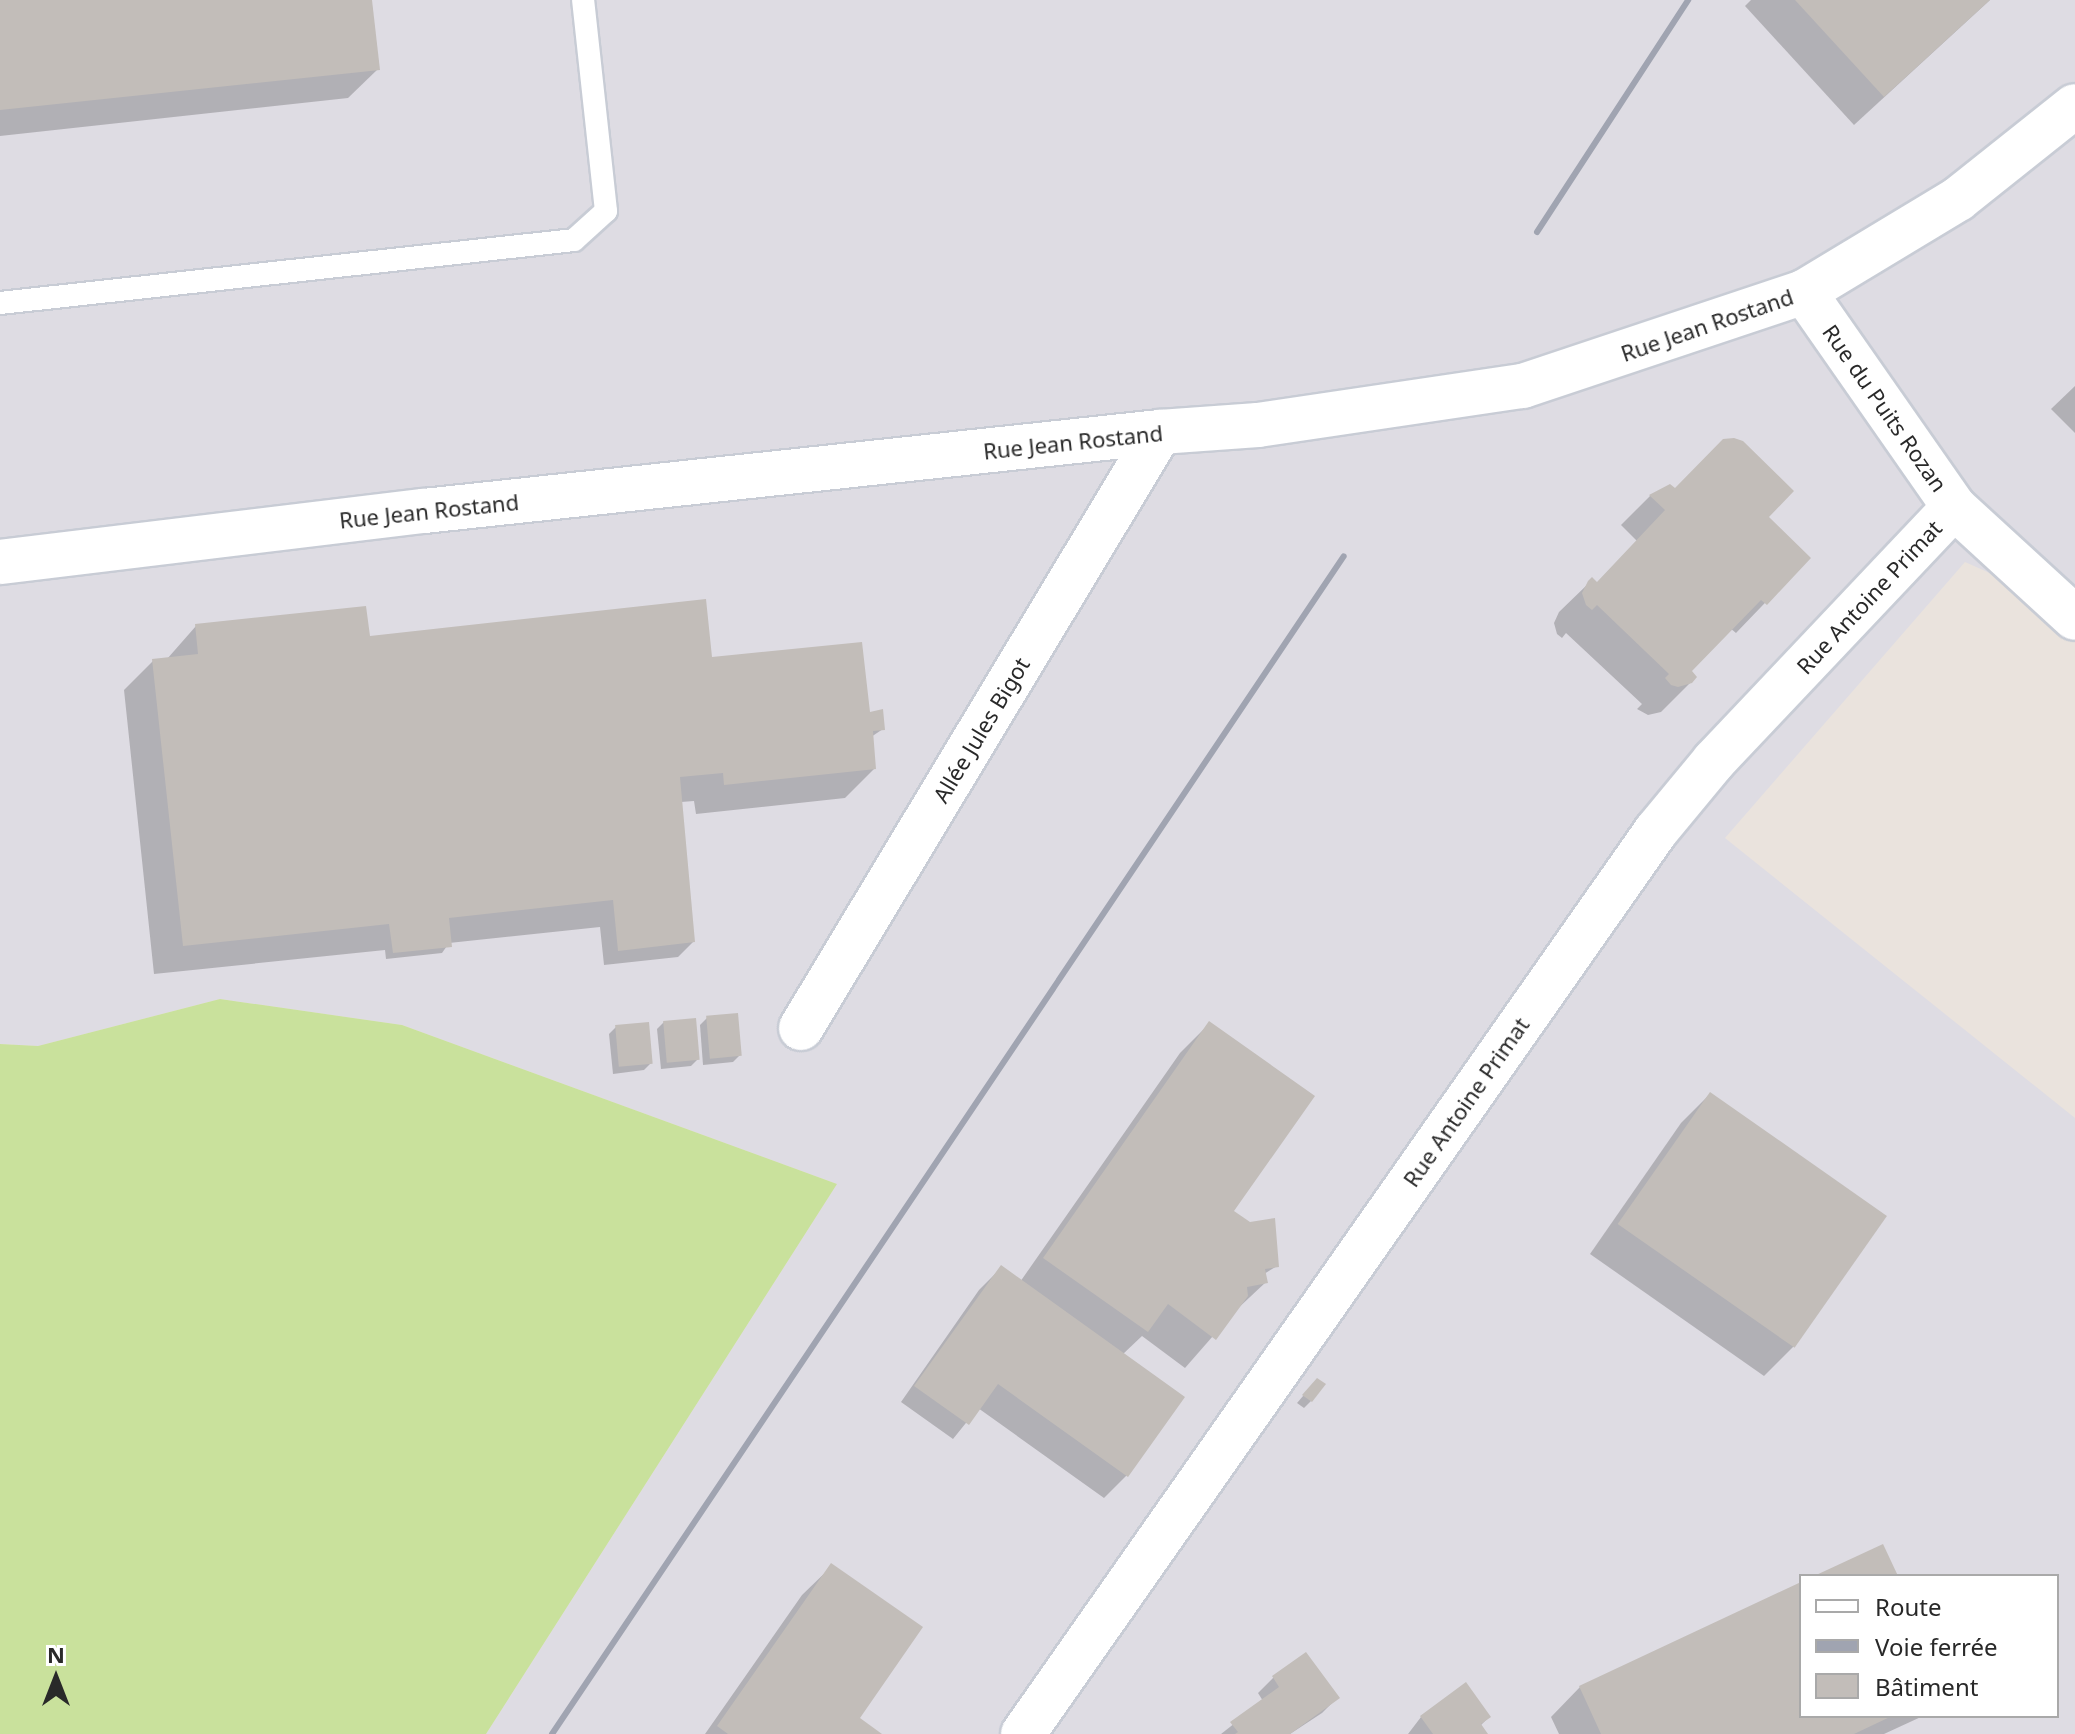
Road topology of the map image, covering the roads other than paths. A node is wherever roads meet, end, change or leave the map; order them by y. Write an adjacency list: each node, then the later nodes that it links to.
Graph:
1 (583, 0): 4 (lane)
2 (2075, 106): 3 (street, Rue Jean Rostand)
3 (1804, 292): 5 (street, Rue Jean Rostand); 6 (street, Rue du Puits Rozan)
4 (0, 303)
5 (1160, 432): 7 (street, Rue Jean Rostand); 9 (street, Allée Jules Bigot)
6 (1954, 507): 8 (street, Rue du Puits Rozan); 10 (street, Rue Antoine Primat)
7 (0, 562)
8 (2075, 618)
9 (801, 1028)
10 (1023, 1734)

